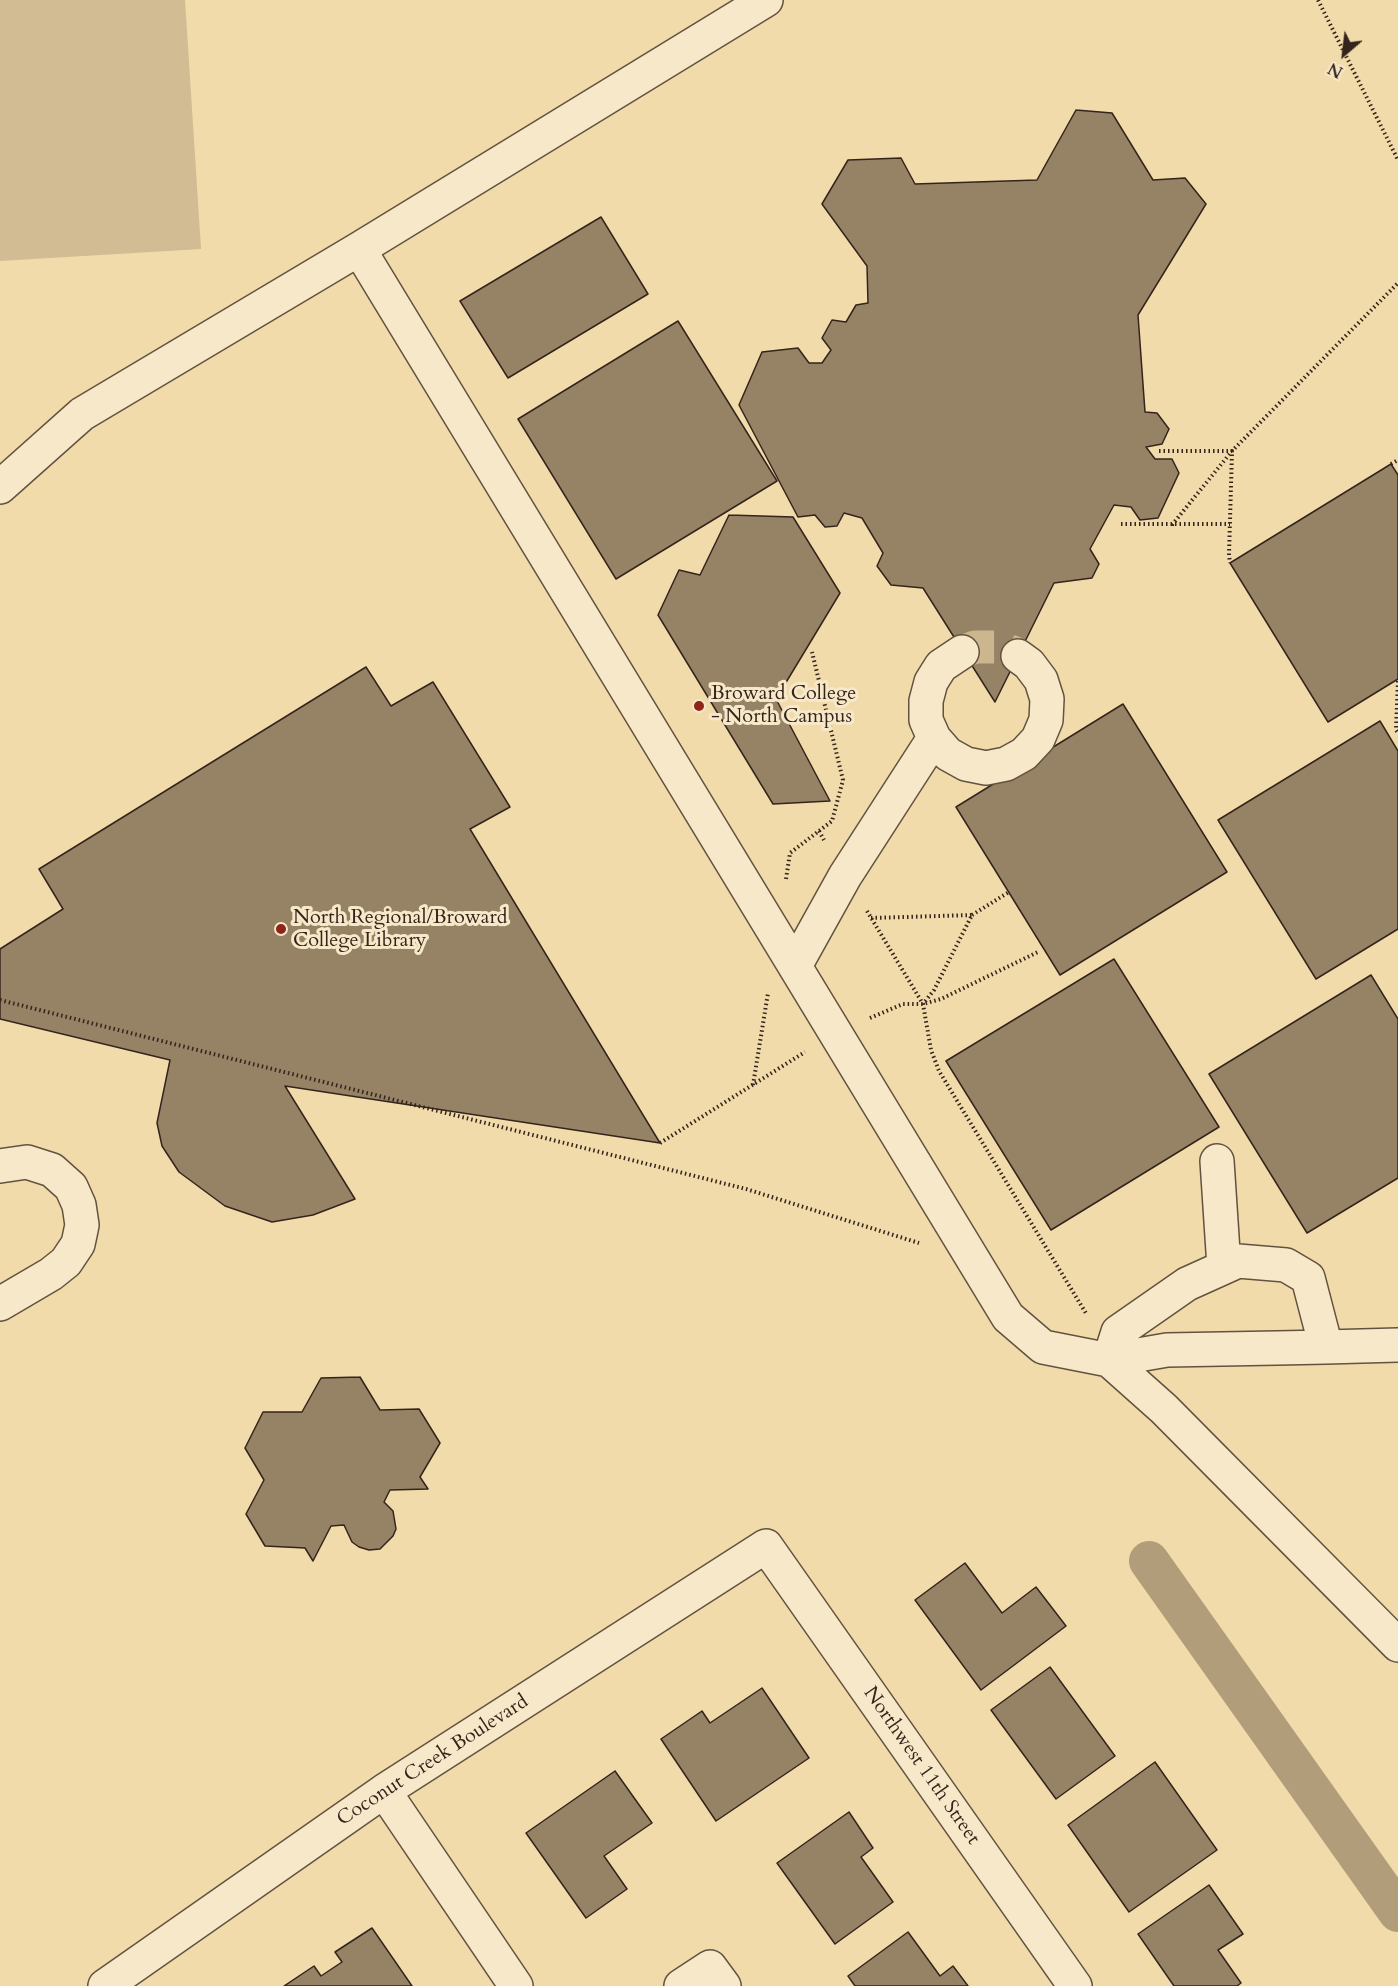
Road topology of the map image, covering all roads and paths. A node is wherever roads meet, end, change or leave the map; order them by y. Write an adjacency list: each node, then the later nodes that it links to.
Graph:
1 (766, 0): 4 (street)
2 (1318, 0): 3 (path)
3 (1398, 160)
4 (359, 249): 10 (street); 26 (street)
5 (1398, 284): 7 (path)
6 (1159, 451): 7 (path)
7 (1232, 451): 12 (path); 13 (path)
8 (1398, 460): 9 (path)
9 (1391, 464)
10 (0, 487)
11 (1121, 524): 13 (path)
12 (1230, 524): 13 (path); 14 (path)
13 (1173, 525)
14 (1230, 563)
15 (812, 652): 21 (path)
16 (962, 652): 20 (street)
17 (1018, 656): 20 (street)
18 (1398, 681): 19 (path)
19 (1398, 733)
20 (934, 738): 22 (street)
21 (819, 831): 22 (path); 26 (path)
22 (845, 876): 25 (path); 27 (street)
23 (1009, 892): 24 (path)
24 (972, 915): 25 (path); 29 (path)
25 (871, 918): 29 (path)
26 (777, 936): 27 (street); 30 (path)
27 (795, 966): 33 (street)
28 (0, 999): 33 (path)
29 (923, 1004): 38 (path)
30 (753, 1084)
31 (1217, 1161): 34 (street)
32 (0, 1166): 35 (street)
33 (974, 1260): 41 (street)
34 (1224, 1267): 40 (street); 41 (street)
35 (51, 1274): 36 (street); 37 (street)
36 (0, 1276)
37 (0, 1304)
38 (1093, 1324)
39 (1398, 1345): 40 (street)
40 (1326, 1347): 41 (street)
41 (1109, 1360): 43 (street)
42 (766, 1546): 44 (street, Coconut Creek Boulevard); 49 (street, Northwest 11th Street)
43 (1398, 1645)
44 (384, 1791): 45 (street, Coconut Creek Boulevard); 46 (street)
45 (105, 1986)
46 (515, 1986)
47 (681, 1986): 48 (street)
48 (723, 1986)
49 (1075, 1986)

